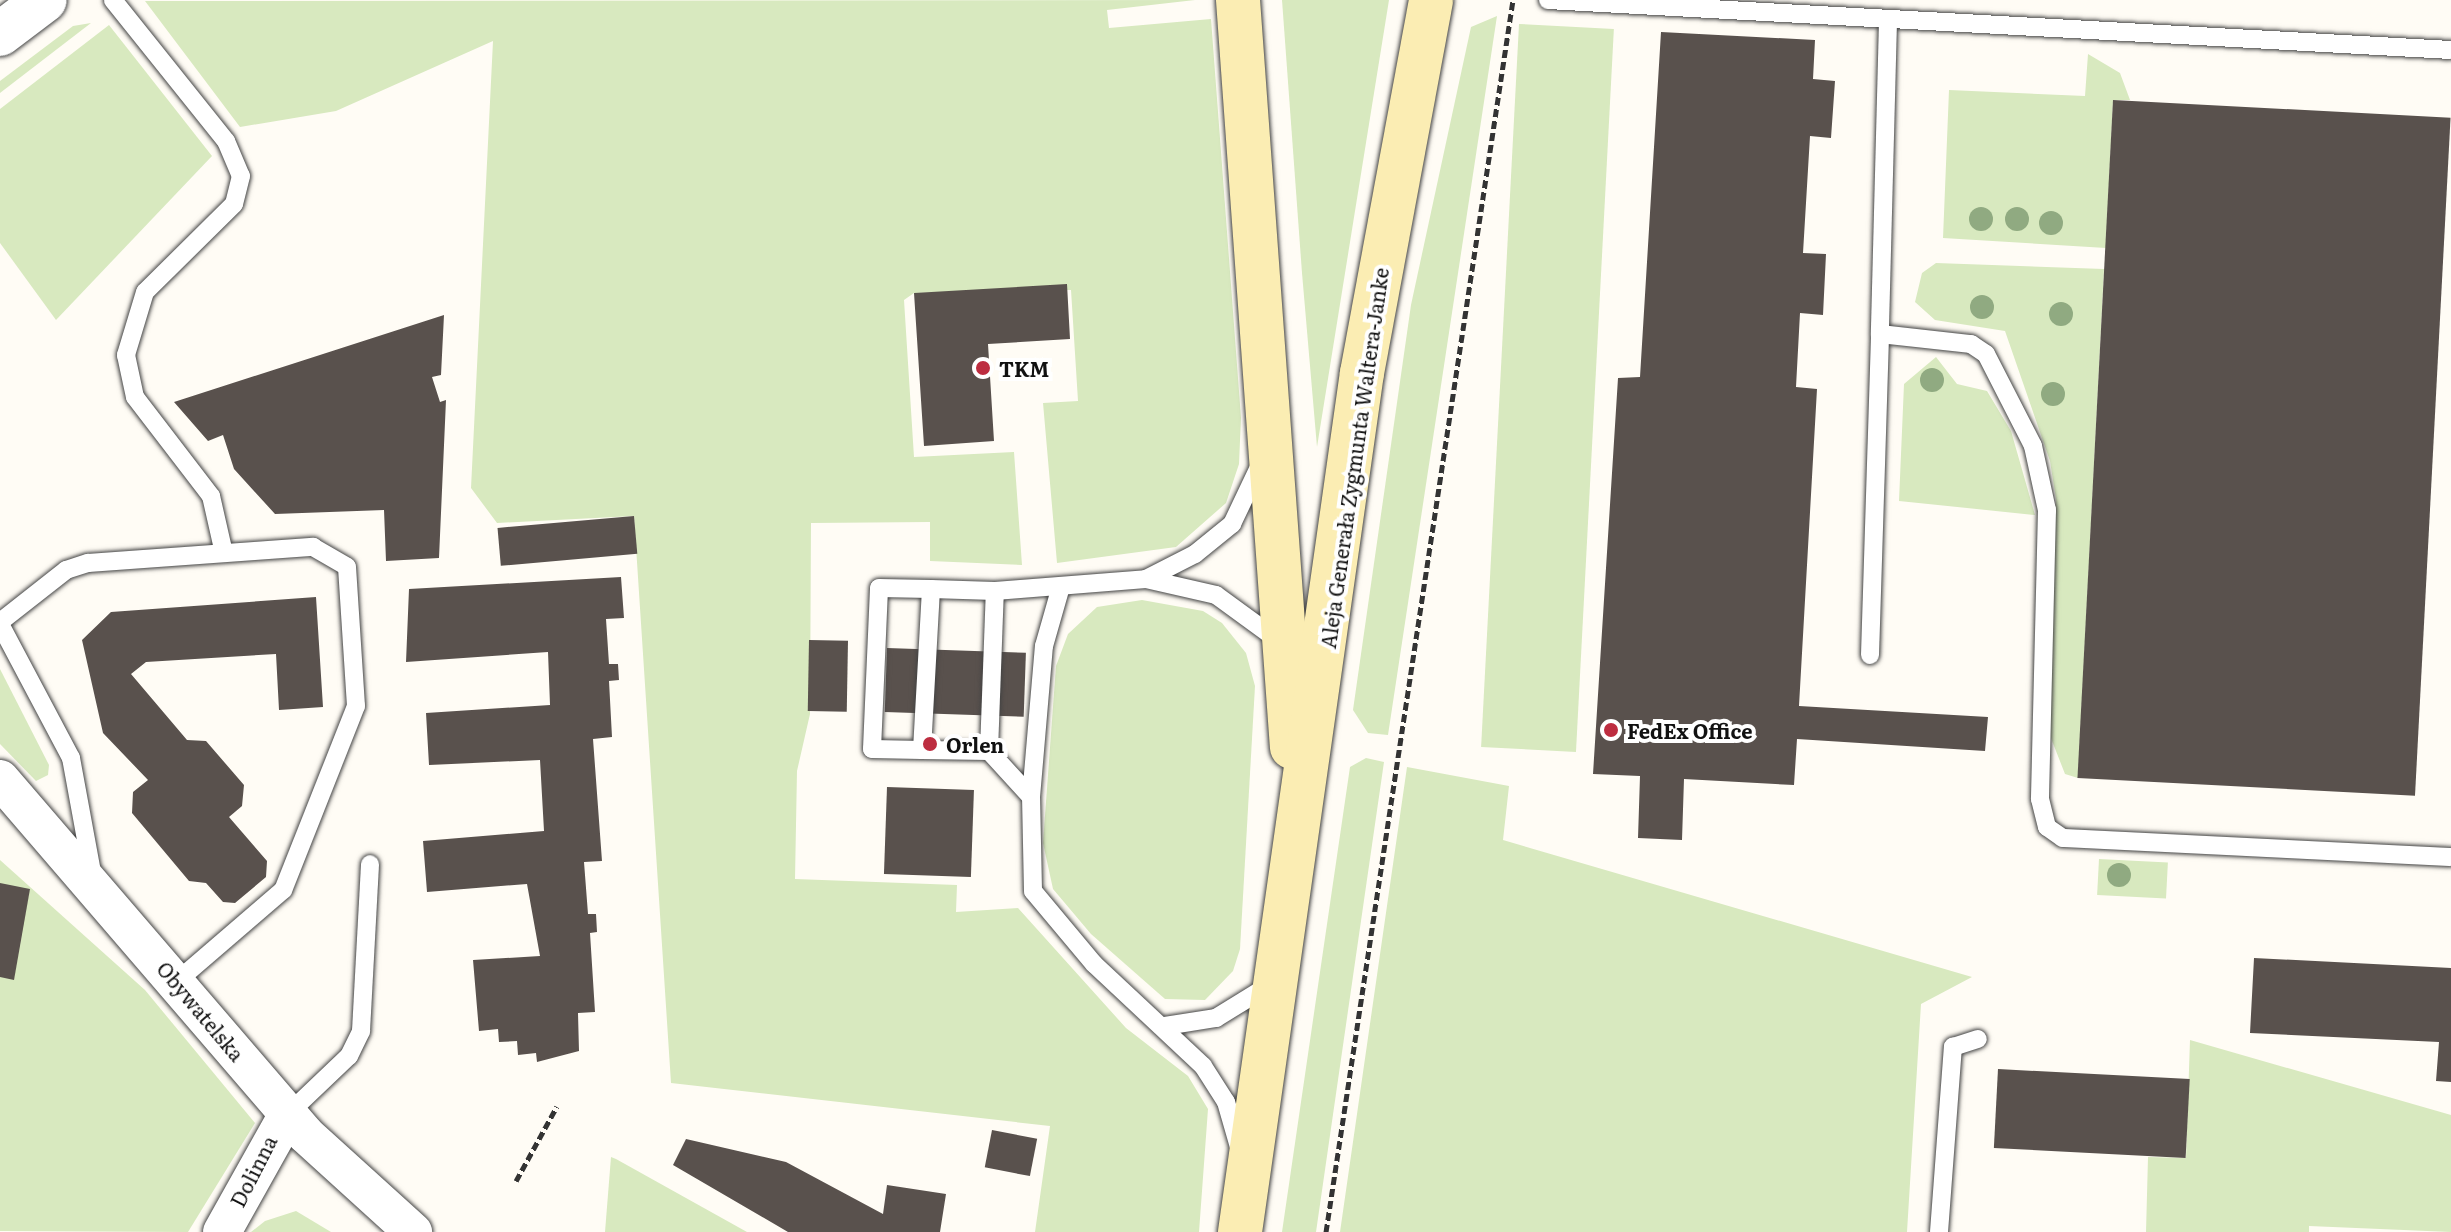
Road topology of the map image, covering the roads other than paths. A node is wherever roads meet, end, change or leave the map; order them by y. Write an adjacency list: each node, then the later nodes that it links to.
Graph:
1 (45, 0): 7 (street)
2 (113, 0): 11 (lane)
3 (1238, 0): 10 (main road, Aleja Generała Zygmunta Waltera-Janke)
4 (1431, 0): 19 (main road, Aleja Generała Zygmunta Waltera-Janke)
5 (1548, 0): 6 (lane)
6 (1888, 21): 8 (lane); 9 (lane)
7 (0, 34)
8 (2451, 50)
9 (1880, 334): 18 (lane); 25 (lane)
10 (1267, 449): 12 (lane); 17 (main road, Aleja Generała Zygmunta Waltera-Janke)
11 (223, 549): 16 (lane); 29 (lane)
12 (1146, 579): 14 (lane); 17 (lane)
13 (931, 589): 15 (lane); 20 (lane); 20 (lane)
14 (1060, 590): 15 (lane); 23 (lane)
15 (995, 591): 21 (lane)
16 (0, 623): 27 (lane)
17 (1286, 647): 19 (lane); 24 (main road, Aleja Generała Zygmunta Waltera-Janke)
18 (1870, 655)
19 (1322, 674): 24 (main road, Aleja Generała Zygmunta Waltera-Janke)
20 (922, 750): 21 (lane)
21 (989, 751): 23 (lane)
22 (0, 779): 27 (street, Obywatelska)
23 (1031, 797): 30 (lane)
24 (1296, 822): 28 (main road, Aleja Generała Zygmunta Waltera-Janke)
25 (2451, 857)
26 (370, 864): 32 (lane)
27 (94, 889): 29 (street, Obywatelska)
28 (1276, 980): 30 (lane); 33 (main road, Aleja Generała Zygmunta Waltera-Janke)
29 (176, 982): 32 (street, Obywatelska)
30 (1165, 1026): 33 (lane)
31 (1978, 1039): 37 (lane)
32 (288, 1114): 34 (street, Dolinna); 35 (street, Obywatelska)
33 (1248, 1175): 36 (main road, Aleja Generała Zygmunta Waltera-Janke)
34 (222, 1232)
35 (413, 1232)
36 (1240, 1232)
37 (1939, 1232)

